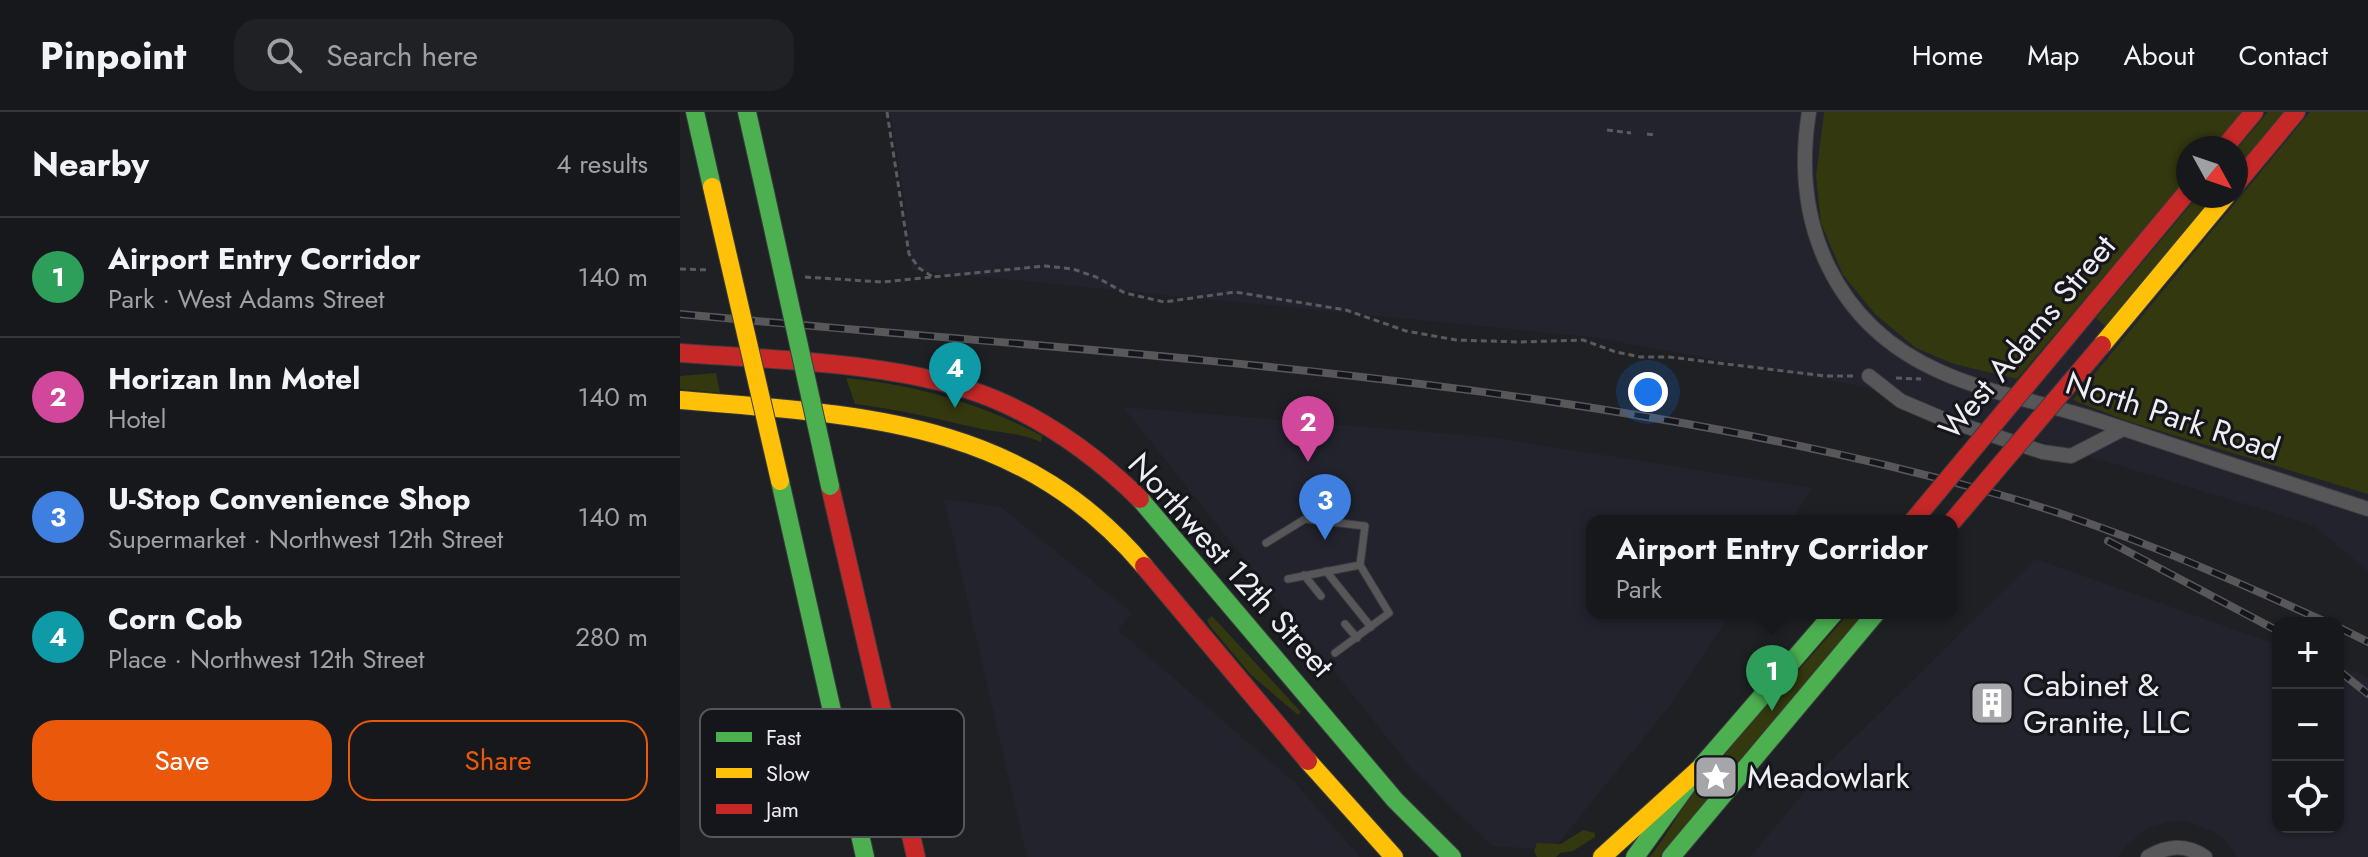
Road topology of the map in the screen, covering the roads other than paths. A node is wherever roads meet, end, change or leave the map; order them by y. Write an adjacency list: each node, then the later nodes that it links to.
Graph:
1 (695, 112): 29 (main road, bridge)
2 (747, 112): 32 (main road, bridge)
3 (1809, 112): 13 (street, North Park Road)
4 (2254, 112): 6 (main road)
5 (2296, 112): 7 (main road)
6 (2234, 136)
7 (2248, 170)
8 (2176, 205): 15 (main road, West Adams Street, bridge)
9 (2216, 208): 16 (main road, West Adams Street, bridge)
10 (680, 353): 43 (main road, Northwest 12th Street)
11 (1869, 376): 13 (street)
12 (680, 400): 42 (main road, Northwest 12th Street)
13 (2123, 429): 14 (street, North Park Road)
14 (2368, 509)
15 (1918, 515)
16 (1958, 515)
17 (1266, 543): 18 (lane)
18 (1360, 565): 19 (lane); 26 (lane)
19 (1326, 571): 20 (lane); 26 (lane)
20 (1304, 575): 21 (lane); 22 (lane)
21 (1288, 579)
22 (1321, 596)
23 (1829, 619): 33 (main road)
24 (1871, 619): 46 (main road)
25 (1345, 624): 27 (lane)
26 (1371, 627): 27 (lane)
27 (1357, 638): 28 (lane)
28 (1335, 653)
29 (829, 697): 30 (main road); 31 (main road)
30 (830, 709)
31 (832, 709)
32 (882, 709)
33 (1698, 770): 44 (main road); 45 (main road)
34 (846, 837): 38 (main road)
35 (860, 837): 39 (main road)
36 (911, 837): 40 (main road)
37 (920, 837): 41 (main road)
38 (848, 857)
39 (865, 857)
40 (916, 857)
41 (926, 857)
42 (1394, 857)
43 (1452, 857)
44 (1602, 857)
45 (1635, 857)
46 (1671, 857)
47 (2148, 857): 48 (street)
48 (2205, 857)

